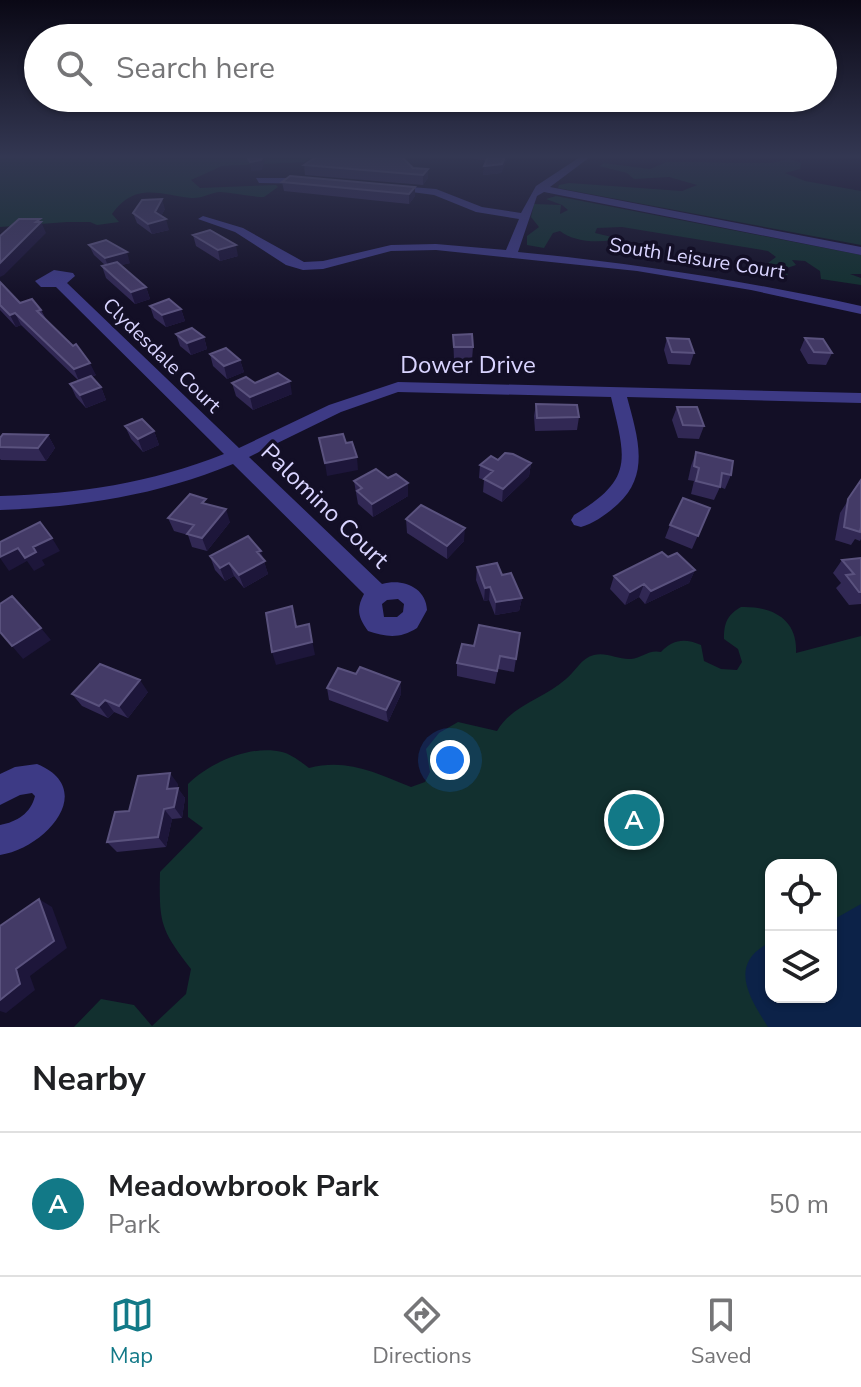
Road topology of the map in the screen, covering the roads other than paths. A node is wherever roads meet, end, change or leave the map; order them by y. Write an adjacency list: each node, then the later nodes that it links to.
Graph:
1 (468, 205): 4 (street)
2 (529, 205): 4 (street)
3 (626, 205): 6 (street)
4 (523, 216): 7 (street)
5 (203, 219): 7 (street, South Leisure Court)
6 (861, 251)
7 (511, 254): 9 (street, South Leisure Court)
8 (59, 283): 12 (street, Clydesdale Court)
9 (861, 310)
10 (617, 390): 11 (street, Dower Drive); 12 (street, Dower Drive); 14 (street)
11 (861, 398)
12 (236, 456): 13 (street, Dower Drive); 15 (street, Palomino Court)
13 (0, 503)
14 (581, 520)
15 (378, 594)
16 (1, 788): 17 (street)
17 (0, 840)

